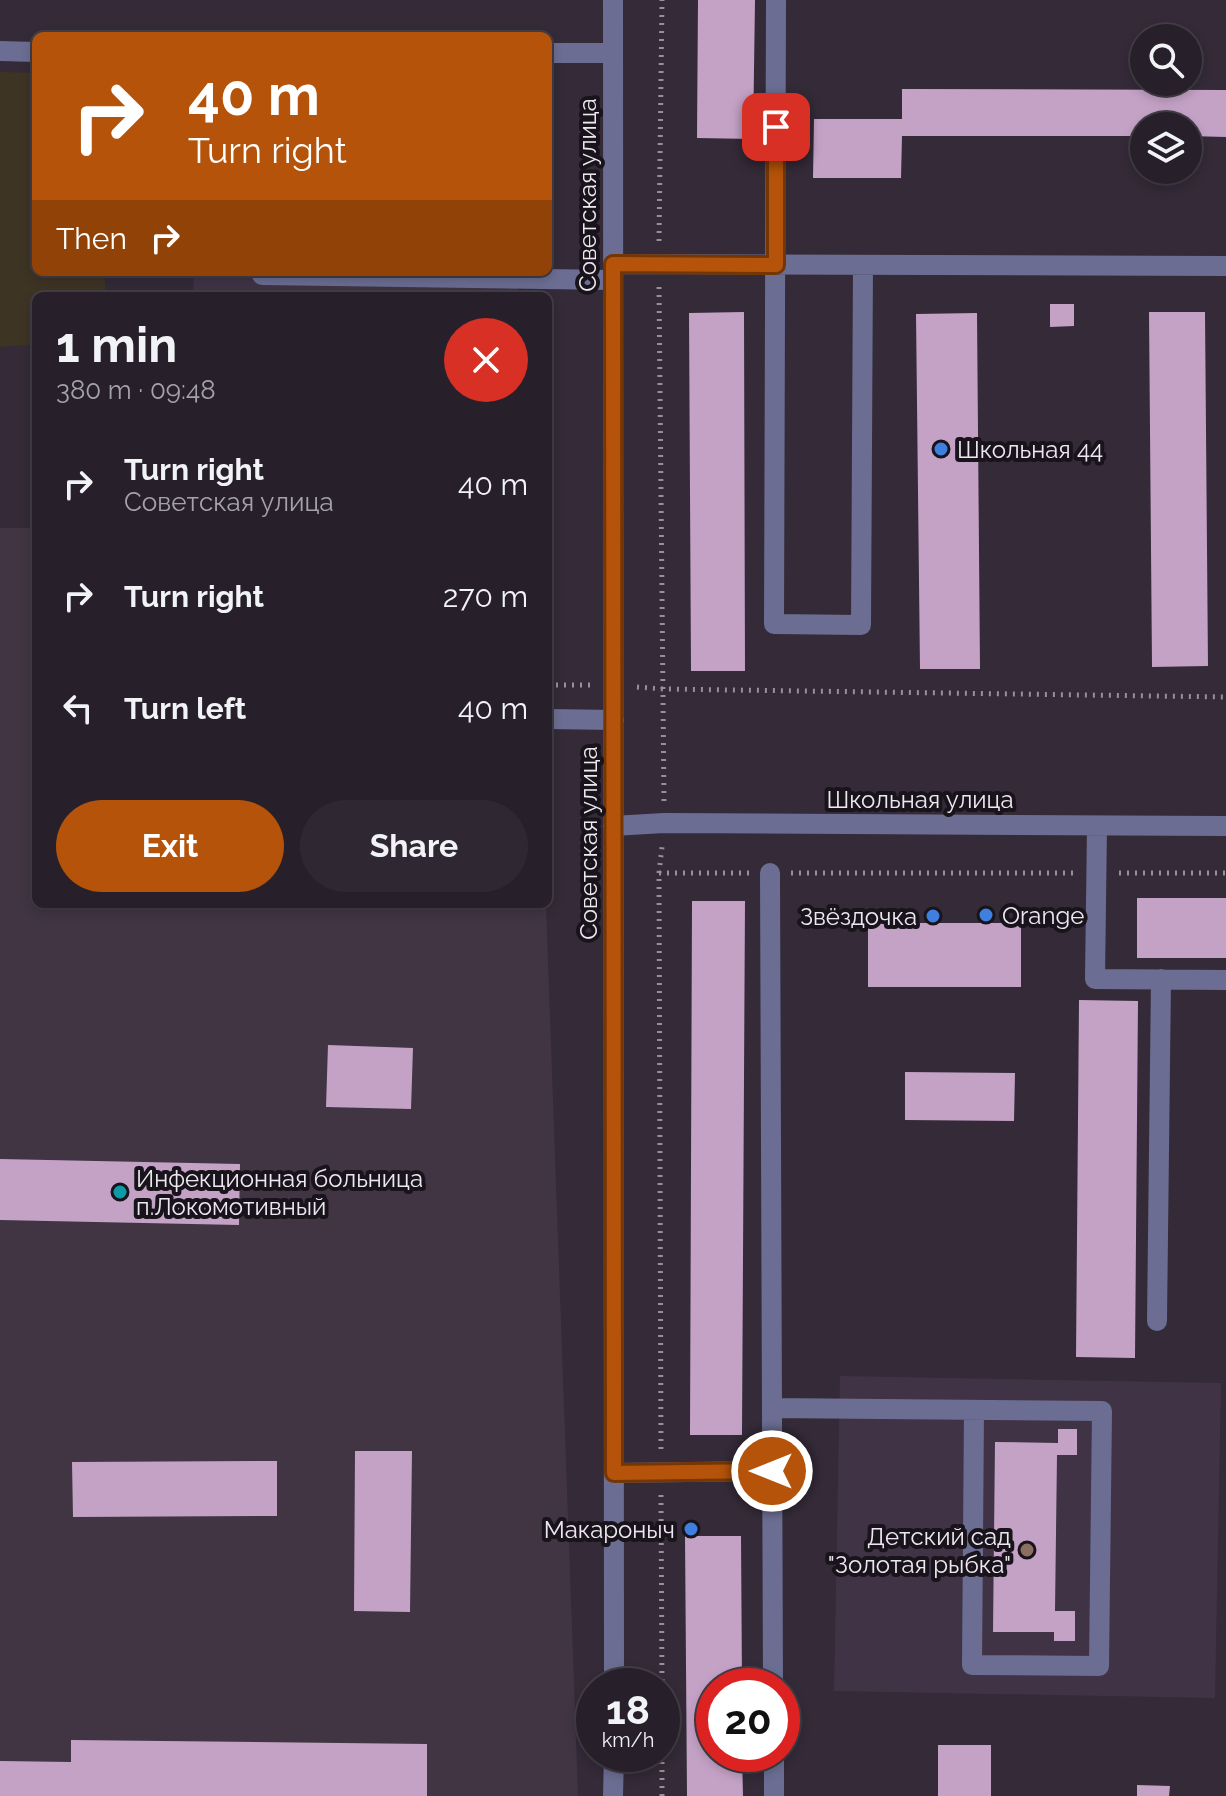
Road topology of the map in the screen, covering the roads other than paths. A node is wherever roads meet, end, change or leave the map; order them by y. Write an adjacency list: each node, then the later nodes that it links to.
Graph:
1 (613, 0): 6 (street, Советская улица)
2 (776, 0): 7 (street)
3 (0, 51): 4 (street)
4 (32, 52)
5 (552, 53): 6 (street)
6 (613, 53): 10 (street, Советская улица)
7 (776, 265): 8 (street); 8 (street); 10 (street)
8 (863, 265): 9 (street)
9 (1226, 266)
10 (613, 272): 11 (street); 13 (street, Советская улица)
11 (552, 273)
12 (552, 719): 13 (street)
13 (614, 720): 14 (street, Советская улица)
14 (613, 826): 15 (street, Школьная улица); 24 (street, Советская улица)
15 (1097, 826): 16 (street, Школьная улица); 18 (street)
16 (1226, 826)
17 (770, 873): 21 (street)
18 (1161, 979): 19 (street); 20 (street)
19 (1226, 980)
20 (1157, 1321)
21 (772, 1408): 22 (street); 23 (street)
22 (974, 1410): 22 (street)
23 (772, 1471): 24 (street); 26 (street)
24 (614, 1473): 25 (street, Советская улица)
25 (614, 1668)
26 (773, 1668)
27 (614, 1772): 29 (street)
28 (774, 1772): 30 (street)
29 (613, 1796)
30 (774, 1796)

